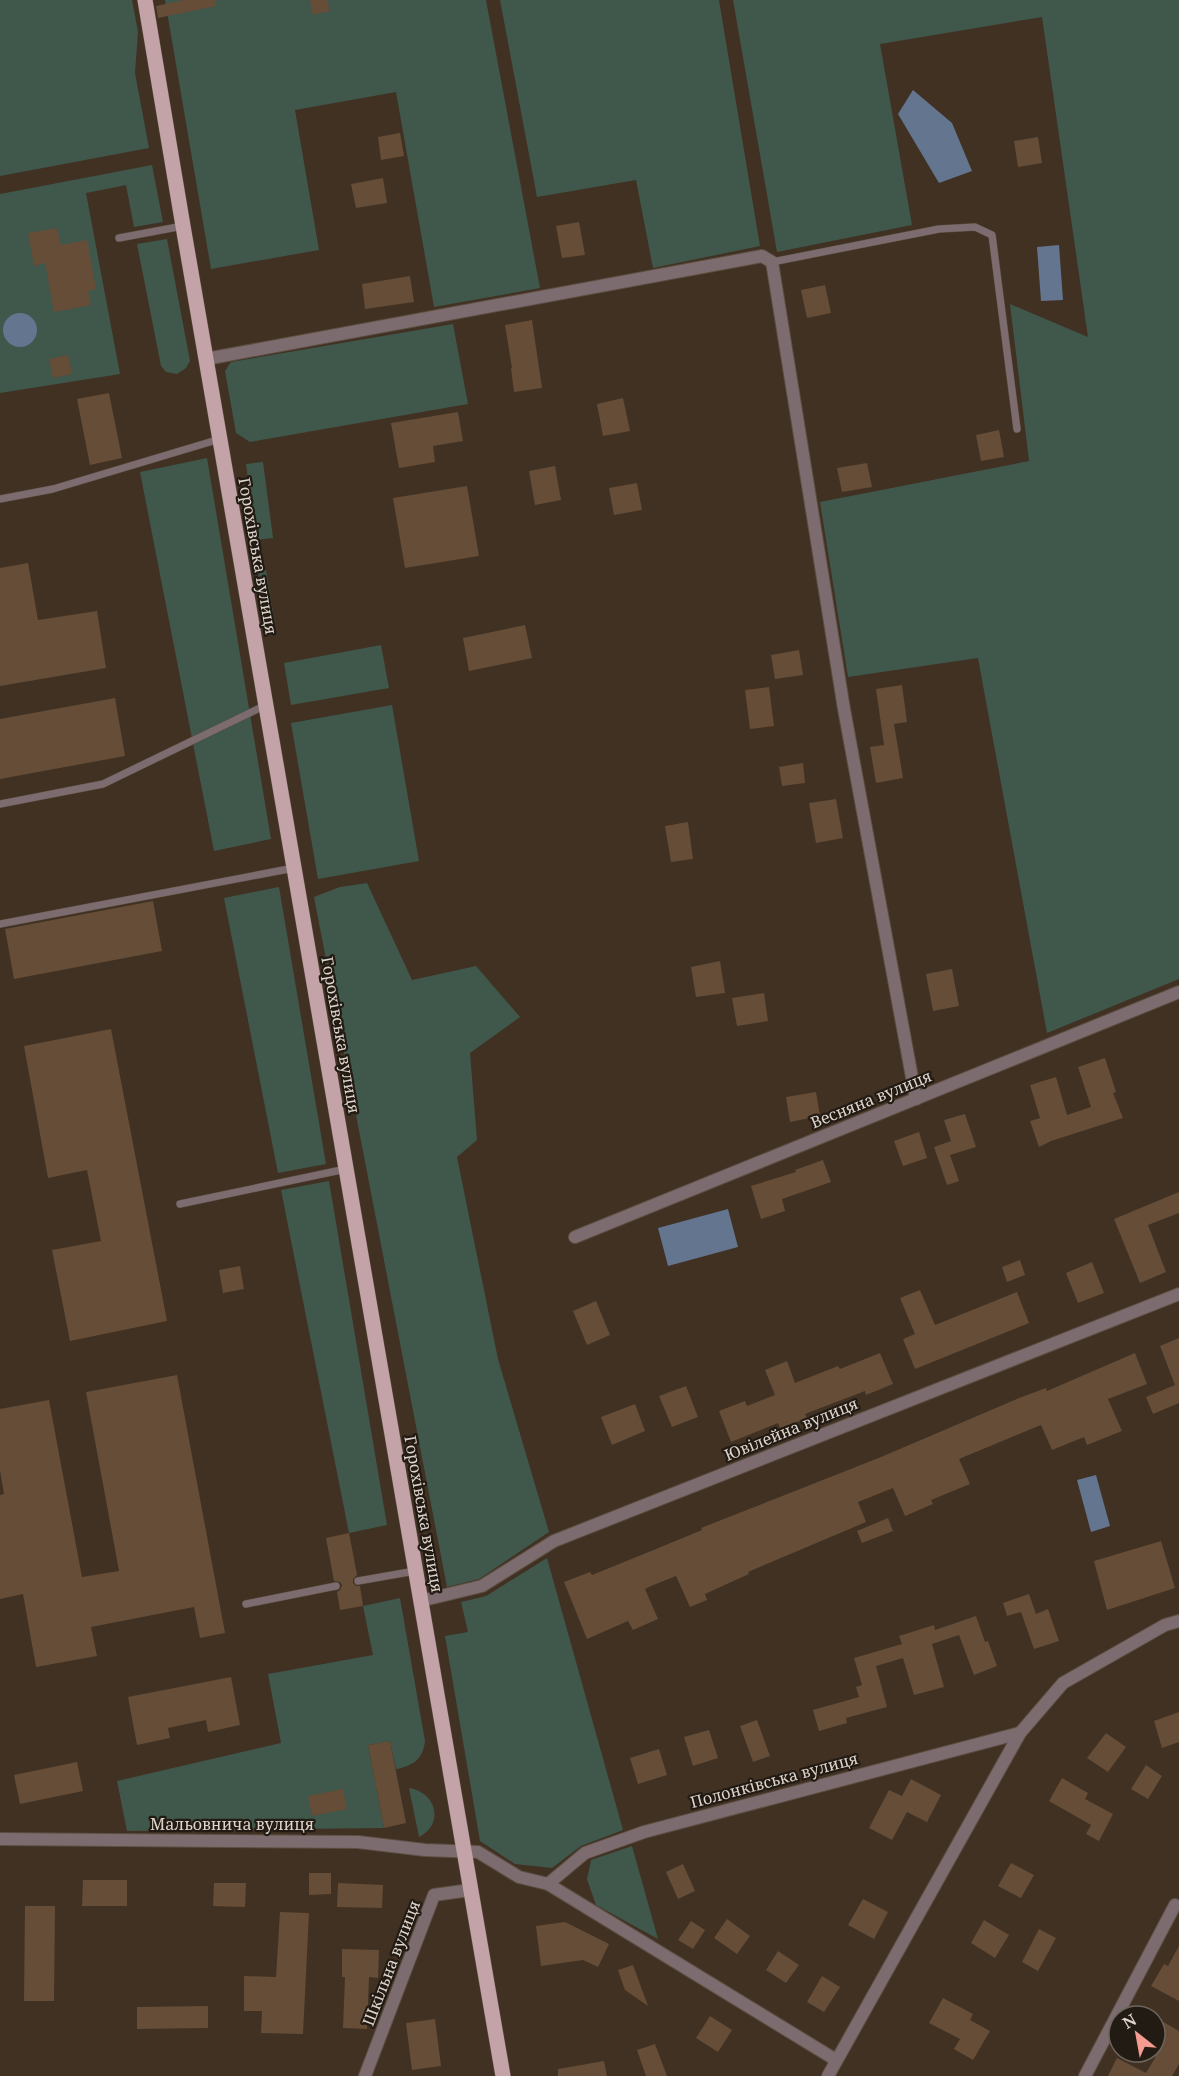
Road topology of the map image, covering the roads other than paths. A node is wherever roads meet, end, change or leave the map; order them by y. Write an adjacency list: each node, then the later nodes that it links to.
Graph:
1 (145, 0): 2 (main road, Горохівська вулиця)
2 (183, 226): 3 (lane); 5 (main road, Горохівська вулиця)
3 (119, 238)
4 (772, 262): 5 (street); 6 (lane); 14 (street)
5 (206, 358): 7 (main road, Горохівська вулиця)
6 (1017, 429)
7 (220, 439): 8 (lane); 9 (main road, Горохівська вулиця)
8 (0, 499)
9 (266, 705): 10 (lane); 11 (main road, Горохівська вулиця)
10 (0, 804)
11 (294, 868): 12 (lane); 15 (main road, Горохівська вулиця)
12 (0, 924)
13 (1179, 992): 14 (street, Весняна вулиця)
14 (916, 1099): 17 (street, Весняна вулиця)
15 (346, 1169): 16 (lane); 19 (main road, Горохівська вулиця)
16 (180, 1204)
17 (575, 1237)
18 (1179, 1294): 22 (street, Ювілейна вулиця)
19 (415, 1570): 20 (lane); 22 (main road, Горохівська вулиця)
20 (358, 1581)
21 (336, 1586): 23 (lane)
22 (420, 1601): 27 (main road, Горохівська вулиця)
23 (246, 1604)
24 (1179, 1621): 25 (street)
25 (1020, 1733): 28 (street, Полонківська вулиця); 31 (street)
26 (0, 1839): 27 (street, Мальовнича вулиця)
27 (464, 1852): 28 (street, Мальовнича вулиця); 29 (main road, Горохівська вулиця)
28 (548, 1884): 31 (street, Мальовнича вулиця)
29 (470, 1890): 32 (street, Шкільна вулиця); 33 (main road, Горохівська вулиця)
30 (1175, 1905): 35 (street)
31 (837, 2060): 34 (street)
32 (365, 2076)
33 (503, 2076)
34 (828, 2076)
35 (1085, 2076)

